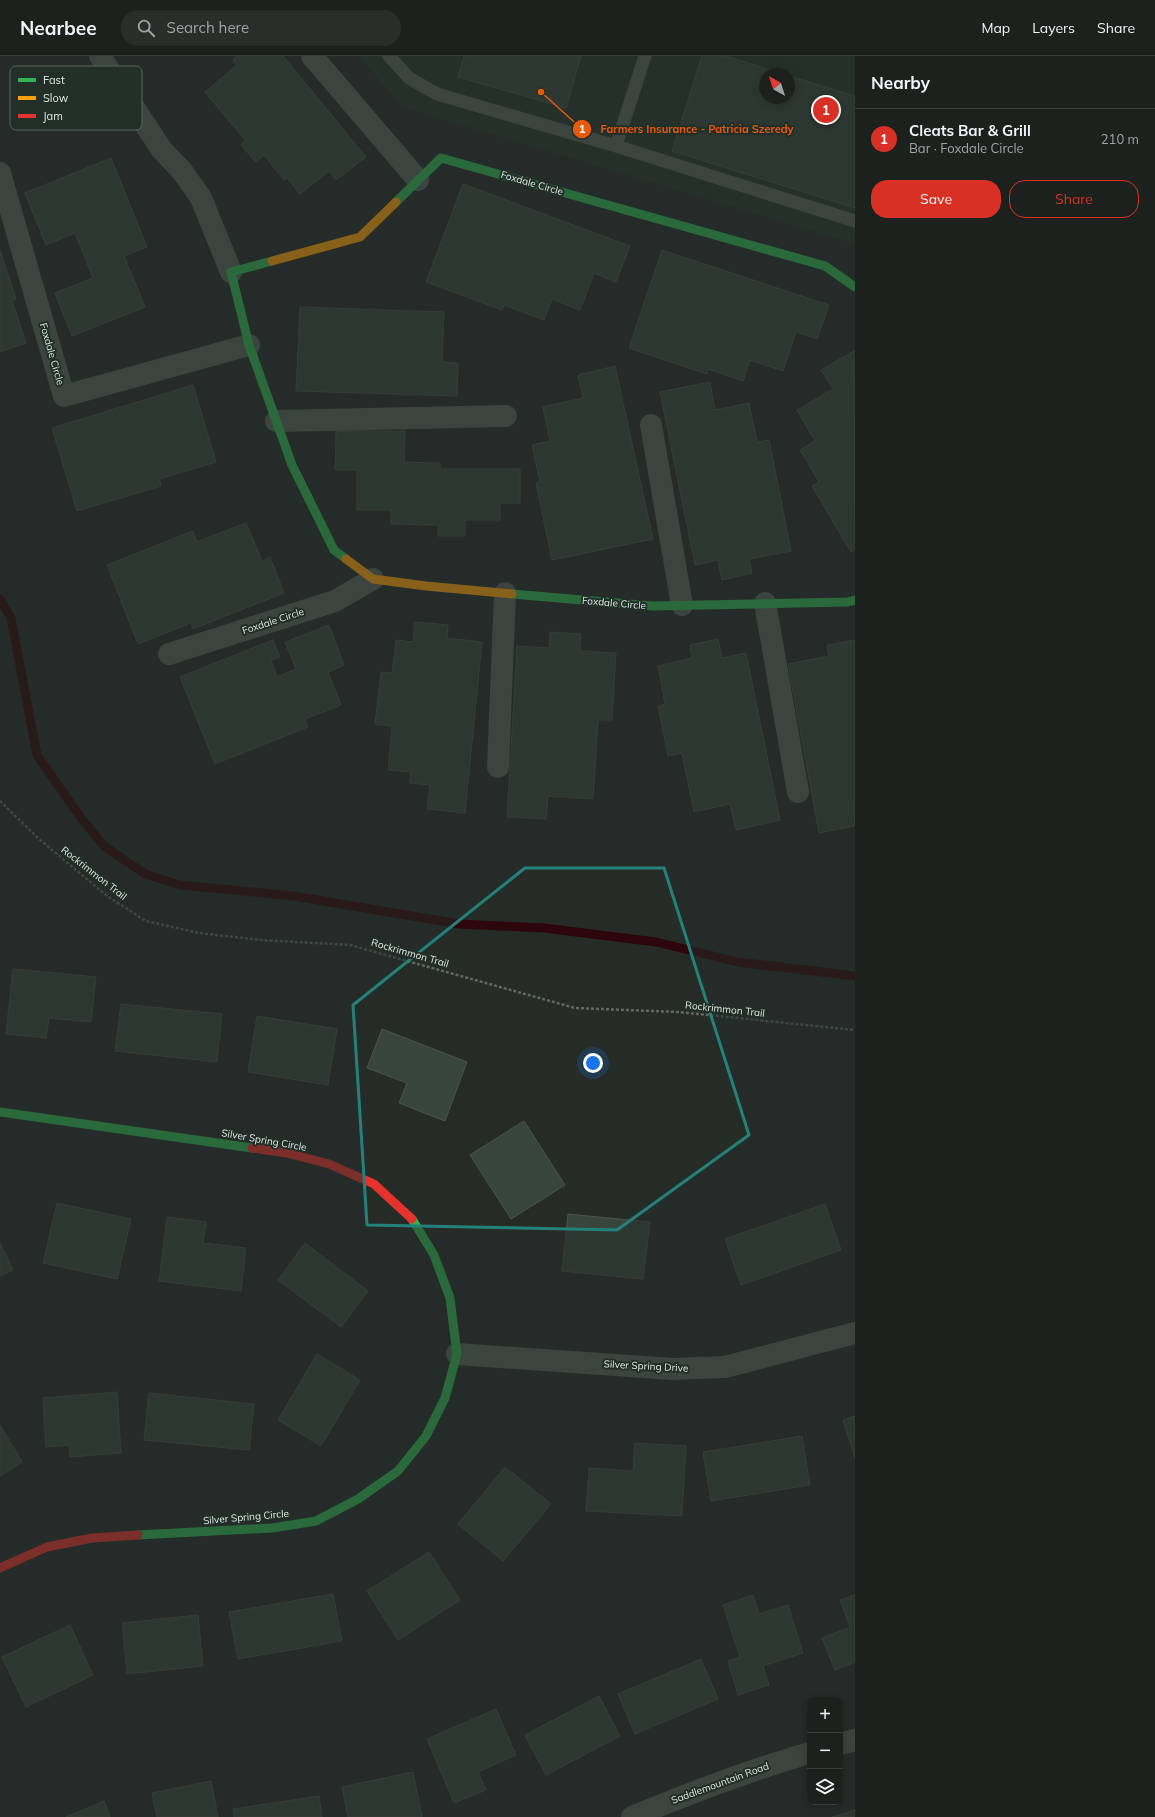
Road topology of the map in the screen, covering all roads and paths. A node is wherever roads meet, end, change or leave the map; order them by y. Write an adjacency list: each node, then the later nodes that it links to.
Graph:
1 (100, 56): 5 (street, Foxdale Circle)
2 (312, 56): 9 (street)
3 (389, 56): 7 (lane)
4 (645, 56): 7 (lane)
5 (107, 66)
6 (142, 120): 11 (street, Foxdale Circle)
7 (616, 146): 10 (lane)
8 (0, 173): 13 (street, Foxdale Circle)
9 (418, 180): 11 (street, Foxdale Circle); 12 (street, Foxdale Circle)
10 (855, 221)
11 (231, 272): 13 (street, Foxdale Circle)
12 (855, 287)
13 (249, 345): 15 (street, Foxdale Circle)
14 (506, 416): 15 (street)
15 (276, 420): 17 (street, Foxdale Circle)
16 (651, 425): 21 (street)
17 (373, 579): 18 (street, Foxdale Circle); 22 (street, Foxdale Circle)
18 (505, 593): 21 (street, Foxdale Circle); 23 (street)
19 (855, 600): 20 (street, Foxdale Circle)
20 (765, 603): 21 (street, Foxdale Circle); 24 (street)
21 (682, 605)
22 (169, 654)
23 (498, 767)
24 (798, 792)
25 (0, 801): 26 (path, Rockrimmon Trail)
26 (855, 1030)
27 (0, 1112): 29 (street, Silver Spring Circle)
28 (855, 1333): 29 (street, Silver Spring Drive)
29 (457, 1354): 30 (street, Silver Spring Circle)
30 (0, 1568)
31 (855, 1740): 32 (street)
32 (843, 1743)
33 (807, 1754): 34 (street, Saddlemountain Road)
34 (632, 1817)

